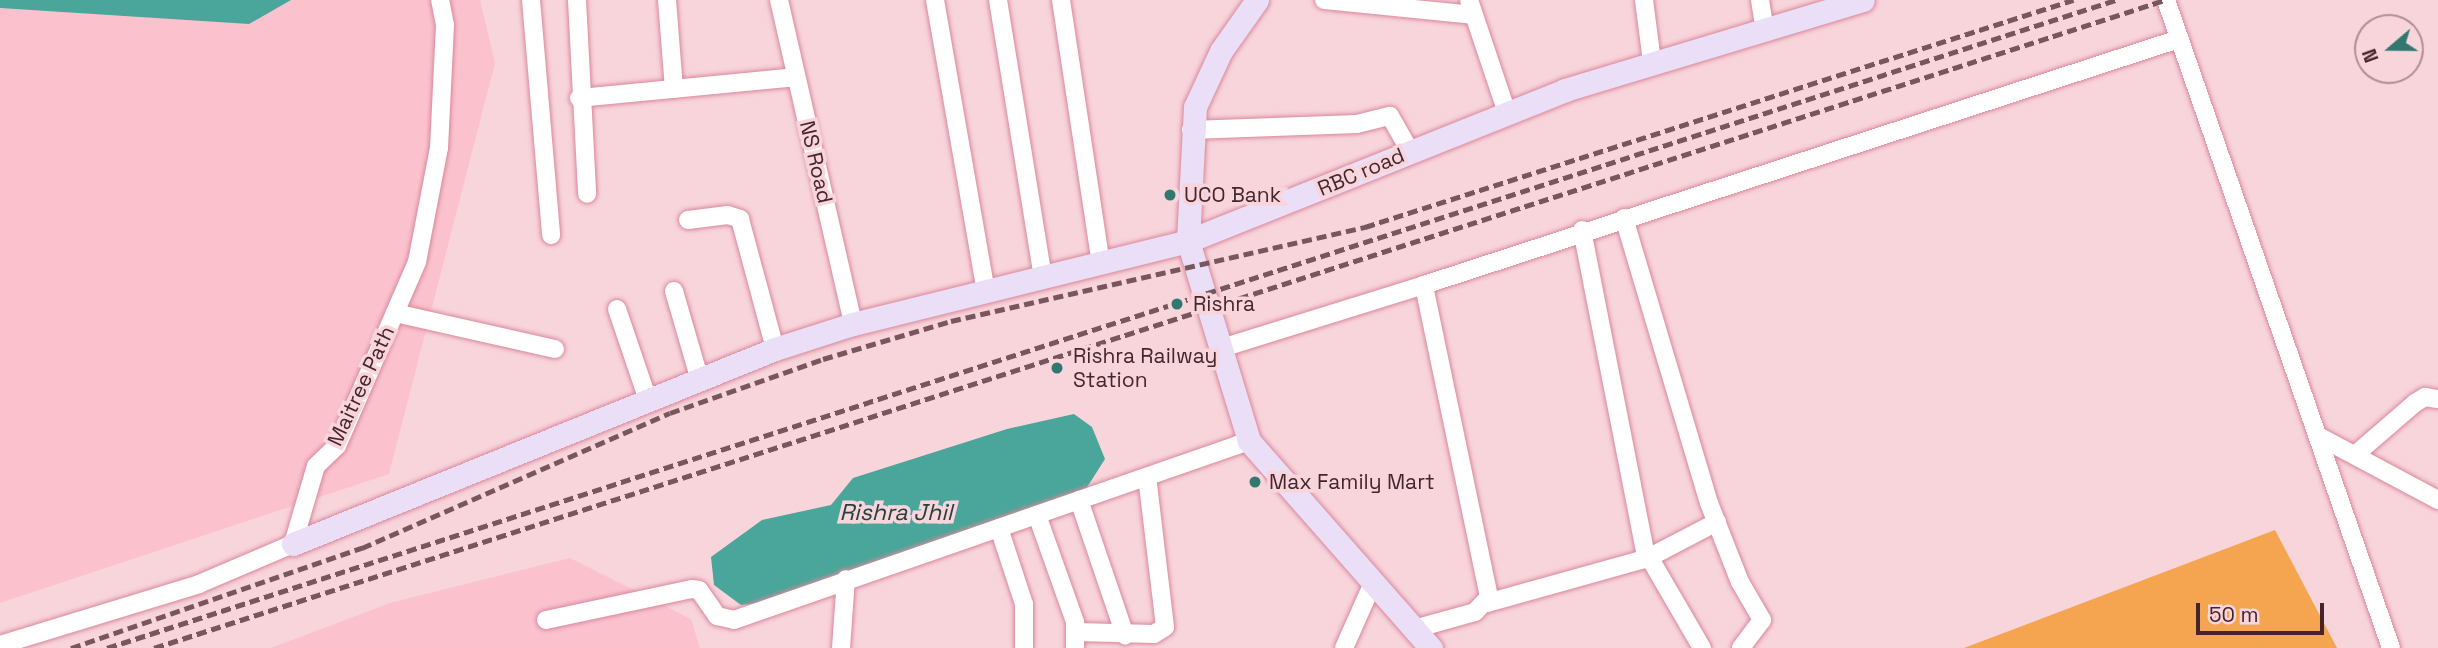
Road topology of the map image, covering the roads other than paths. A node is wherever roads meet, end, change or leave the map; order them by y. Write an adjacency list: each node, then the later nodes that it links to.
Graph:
1 (440, 0): 37 (street, Maitree Path)
2 (531, 0): 29 (street)
3 (577, 0): 21 (street)
4 (667, 0): 20 (street)
5 (779, 0): 19 (street, NS Road)
6 (935, 0): 34 (street)
7 (998, 0): 32 (street)
8 (1061, 0): 31 (street)
9 (1257, 0): 23 (street)
10 (1324, 0): 15 (street)
11 (1644, 0): 18 (street)
12 (1760, 0): 16 (street)
13 (1863, 0): 16 (street, RBC road)
14 (2166, 0): 17 (street)
15 (1471, 8): 22 (street)
16 (1764, 26): 18 (street, RBC road)
17 (2176, 40): 26 (street); 45 (street)
18 (1652, 62): 22 (street, RBC road)
19 (796, 77): 20 (street); 38 (street, NS Road)
20 (674, 89): 21 (street)
21 (579, 98): 25 (street)
22 (1507, 113): 24 (street, RBC road)
23 (1191, 130): 24 (street); 30 (street)
24 (1410, 151): 30 (street, RBC road)
25 (587, 194)
26 (1624, 218): 28 (street); 52 (street)
27 (688, 220): 41 (street)
28 (1582, 230): 33 (street); 55 (street)
29 (551, 235)
30 (1188, 241): 31 (street, RBC road); 39 (street)
31 (1101, 265): 32 (street, RBC road)
32 (1043, 278): 34 (street, RBC road)
33 (1424, 285): 39 (street); 58 (street)
34 (986, 290): 38 (street, RBC road)
35 (674, 292): 42 (street)
36 (617, 309): 43 (street)
37 (395, 313): 40 (street); 54 (street, Maitree Path)
38 (853, 324): 41 (street, RBC road)
39 (1222, 348): 46 (street)
40 (555, 349)
41 (775, 349): 42 (street, RBC road)
42 (699, 377): 43 (street, RBC road)
43 (646, 397): 54 (street, RBC road)
44 (2438, 398): 47 (street)
45 (2320, 437): 47 (street); 70 (street)
46 (1249, 442): 48 (street); 57 (street)
47 (2356, 454): 50 (street)
48 (1147, 477): 49 (street); 61 (street)
49 (1079, 500): 51 (street); 61 (street)
50 (2438, 500)
51 (1037, 515): 53 (street); 62 (street)
52 (1717, 522): 55 (street); 69 (street)
53 (999, 528): 56 (street); 65 (street)
54 (293, 544): 63 (street)
55 (1648, 558): 58 (street); 68 (street)
56 (846, 579): 59 (street); 64 (street)
57 (1373, 583): 60 (street); 66 (street)
58 (1487, 603): 60 (street)
59 (546, 620)
60 (1414, 629): 67 (street)
61 (1114, 639): 62 (street)
62 (1076, 640)
63 (0, 645)
64 (841, 648)
65 (1024, 648)
66 (1343, 648)
67 (1431, 648)
68 (1702, 648)
69 (1741, 648)
70 (2390, 648)

